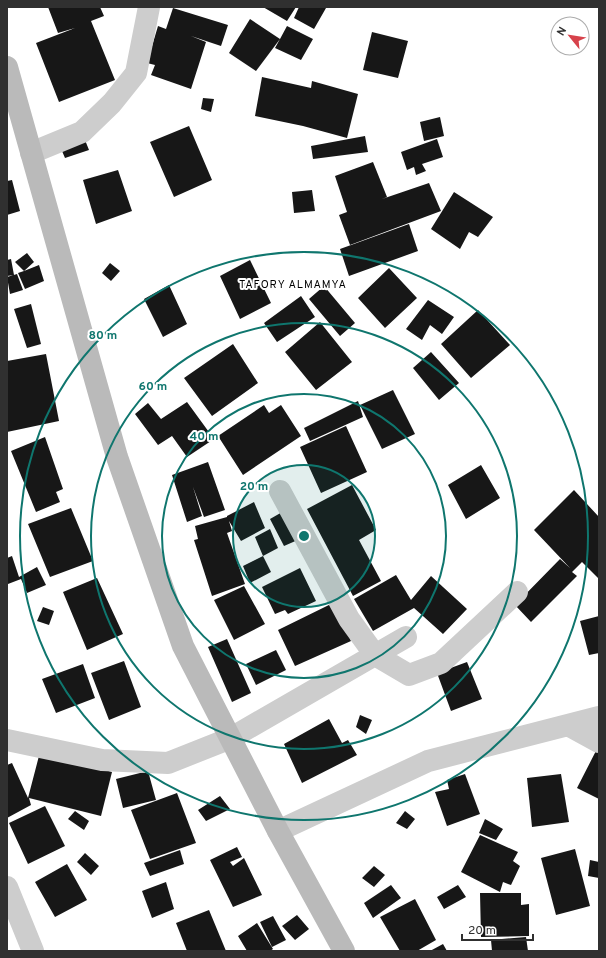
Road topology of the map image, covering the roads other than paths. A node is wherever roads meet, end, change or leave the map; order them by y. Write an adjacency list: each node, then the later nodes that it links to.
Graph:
1 (149, 7): 3 (street)
2 (7, 67): 3 (main road)
3 (31, 153): 10 (main road)
4 (280, 491): 7 (street)
5 (517, 592): 7 (street)
6 (406, 638): 7 (street)
7 (375, 655): 10 (street)
8 (599, 717): 9 (street)
9 (568, 725): 12 (street); 13 (street)
10 (231, 738): 11 (street); 13 (main road)
11 (7, 740)
12 (599, 742)
13 (278, 831): 16 (main road)
14 (7, 887): 15 (street)
15 (33, 951)
16 (344, 951)

